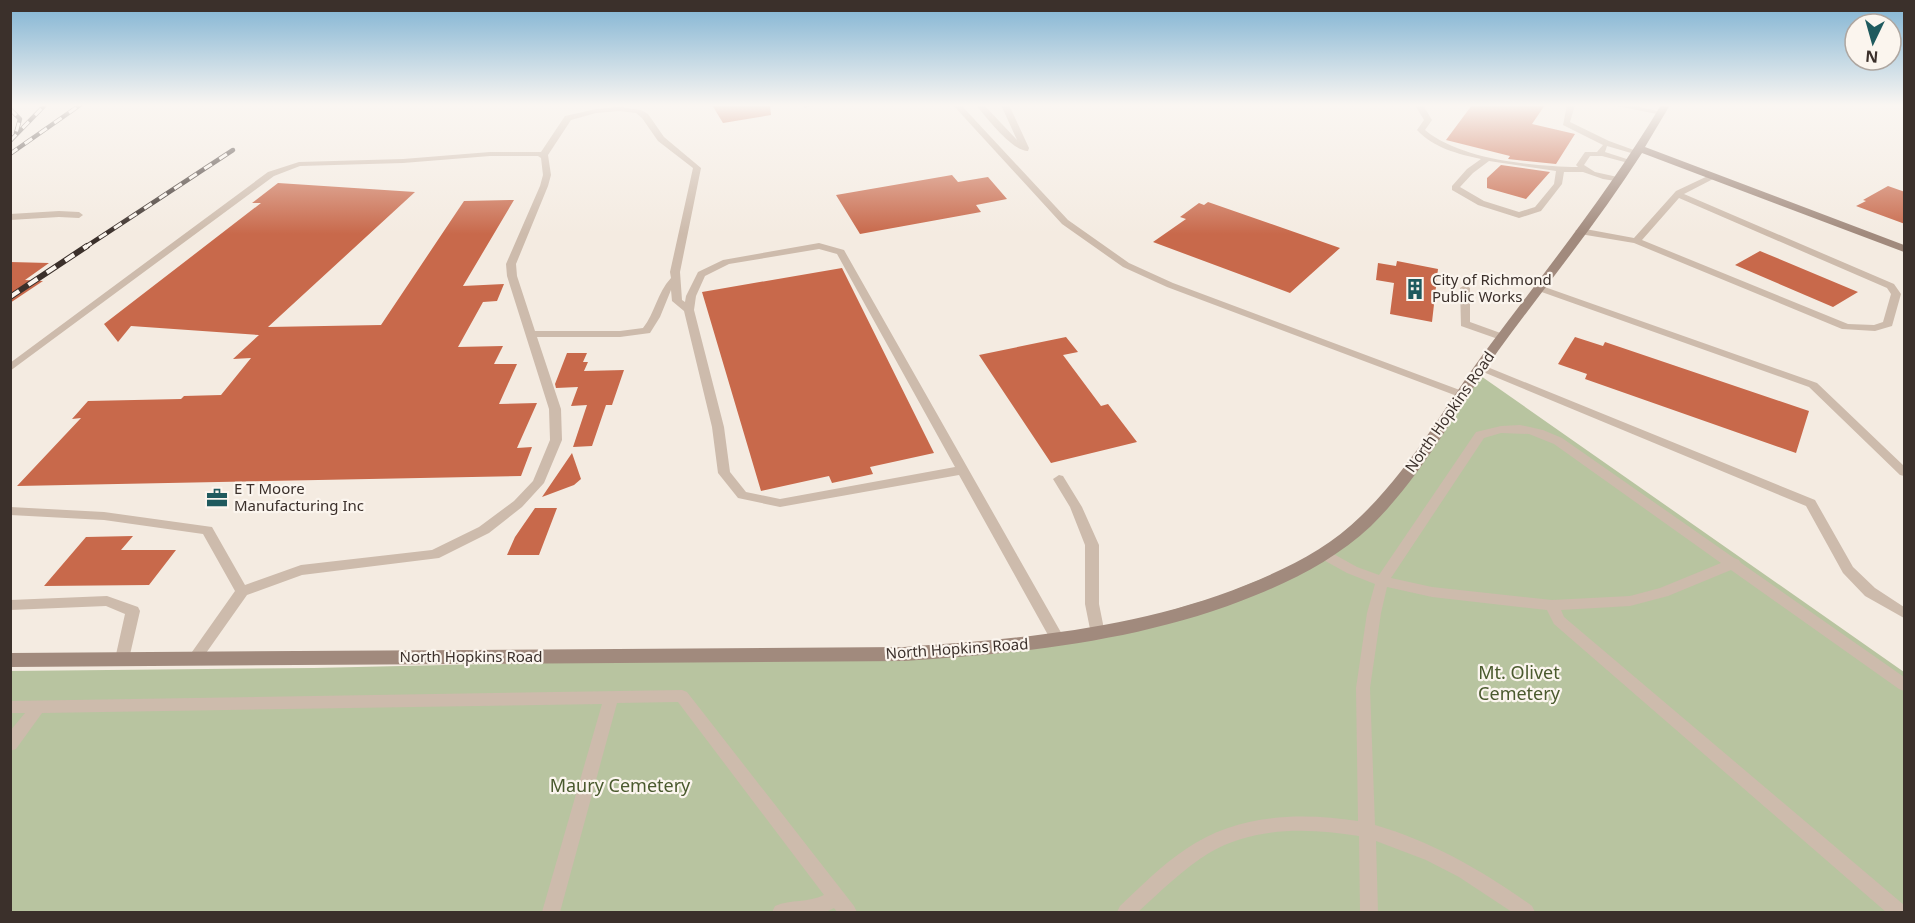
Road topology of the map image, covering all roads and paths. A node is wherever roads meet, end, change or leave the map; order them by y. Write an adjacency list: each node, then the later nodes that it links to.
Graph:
1 (548, 148): 11 (lane)
2 (674, 148): 24 (lane)
3 (996, 148): 13 (lane)
4 (1454, 148): 12 (lane)
5 (1603, 148): 9 (lane)
6 (1619, 148): 10 (lane)
7 (1641, 148): 10 (main road, North Hopkins Road)
8 (1025, 149): 13 (lane)
9 (1602, 154): 10 (lane); 15 (lane)
10 (1637, 155): 16 (main road); 17 (main road, North Hopkins Road)
11 (543, 156): 28 (lane); 30 (lane)
12 (1487, 159): 14 (lane); 14 (lane)
13 (1014, 168): 32 (lane)
14 (1560, 170): 15 (lane)
15 (1583, 170): 17 (lane)
16 (1712, 176): 18 (lane); 23 (main road)
17 (1619, 180): 21 (main road, North Hopkins Road)
18 (1678, 194): 22 (lane); 22 (lane)
19 (79, 215): 20 (lane)
20 (10, 217)
21 (1580, 231): 22 (lane); 26 (main road, North Hopkins Road)
22 (1636, 241)
23 (1905, 249)
24 (675, 279): 27 (lane); 28 (lane)
25 (1465, 288): 29 (lane)
26 (1539, 288): 29 (main road, North Hopkins Road); 34 (lane)
27 (689, 310): 33 (lane); 33 (lane)
28 (533, 334): 40 (lane)
29 (1502, 337): 31 (main road, North Hopkins Road)
30 (10, 368)
31 (1480, 368): 32 (main road, North Hopkins Road); 43 (lane)
32 (1461, 394): 37 (main road, North Hopkins Road)
33 (963, 470): 45 (lane)
34 (1905, 472)
35 (1059, 478): 44 (lane)
36 (10, 511): 40 (lane)
37 (1325, 555): 39 (lane); 44 (main road, North Hopkins Road)
38 (1734, 563): 39 (lane); 42 (lane); 49 (lane)
39 (1382, 581): 42 (lane); 54 (lane)
40 (242, 591): 47 (lane)
41 (10, 605): 46 (lane)
42 (1552, 605): 61 (lane)
43 (1905, 613)
44 (1098, 634): 45 (main road, North Hopkins Road)
45 (1058, 640): 47 (main road, North Hopkins Road)
46 (122, 659): 47 (main road, North Hopkins Road); 48 (main road, North Hopkins Road)
47 (194, 659)
48 (10, 660)
49 (1905, 685)
50 (611, 698): 52 (lane); 55 (lane); 56 (lane)
51 (10, 707): 52 (lane)
52 (38, 707): 53 (lane)
53 (10, 744)
54 (1366, 831): 58 (lane); 59 (lane); 60 (lane)
55 (843, 905): 57 (lane)
56 (551, 912)
57 (781, 912)
58 (1126, 912)
59 (1369, 912)
60 (1526, 912)
61 (1899, 912)

